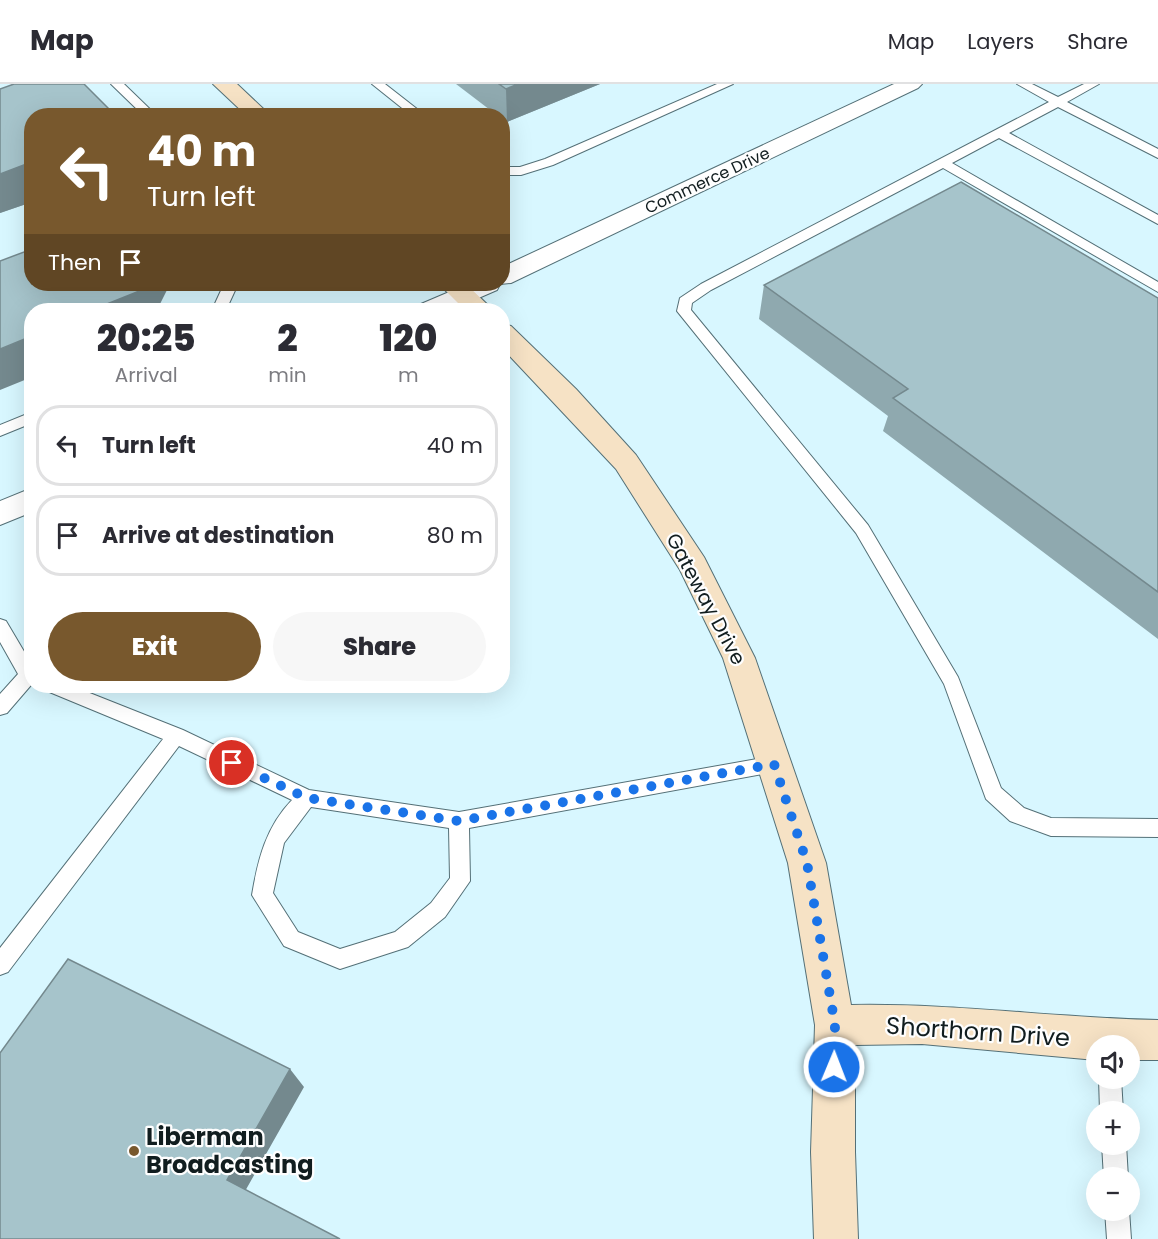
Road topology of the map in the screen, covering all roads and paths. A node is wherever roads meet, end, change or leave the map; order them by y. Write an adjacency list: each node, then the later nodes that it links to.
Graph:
1 (117, 84): 9 (lane)
2 (224, 84): 10 (street)
3 (378, 84): 11 (lane)
4 (727, 84): 15 (lane)
5 (911, 84): 17 (street, Commerce Drive)
6 (1023, 84): 8 (lane)
7 (1093, 84): 8 (lane)
8 (1058, 102): 12 (lane); 13 (lane)
9 (142, 108)
10 (251, 108)
11 (410, 108)
12 (1000, 133): 14 (lane); 16 (lane)
13 (1158, 154)
14 (944, 163): 18 (lane); 35 (lane)
15 (510, 171)
16 (1158, 220)
17 (510, 272)
18 (1158, 288)
19 (465, 296): 20 (street)
20 (448, 303)
21 (510, 341): 32 (street, Gateway Drive)
22 (24, 420): 23 (lane)
23 (0, 431)
24 (24, 503): 25 (street)
25 (0, 514)
26 (0, 626): 27 (lane)
27 (24, 665)
28 (24, 681): 30 (lane)
29 (71, 693): 31 (lane)
30 (0, 706)
31 (176, 736): 33 (lane); 36 (lane)
32 (774, 764): 34 (lane); 37 (street, Gateway Drive)
33 (307, 798): 34 (lane); 34 (lane)
34 (459, 821)
35 (1158, 828)
36 (0, 965)
37 (835, 1025): 38 (street, Shorthorn Drive); 42 (street, Gateway Drive)
38 (1086, 1040)
39 (1158, 1040): 40 (street, Shorthorn Drive)
40 (1140, 1041)
41 (1118, 1221): 43 (lane)
42 (837, 1239)
43 (1119, 1239)

